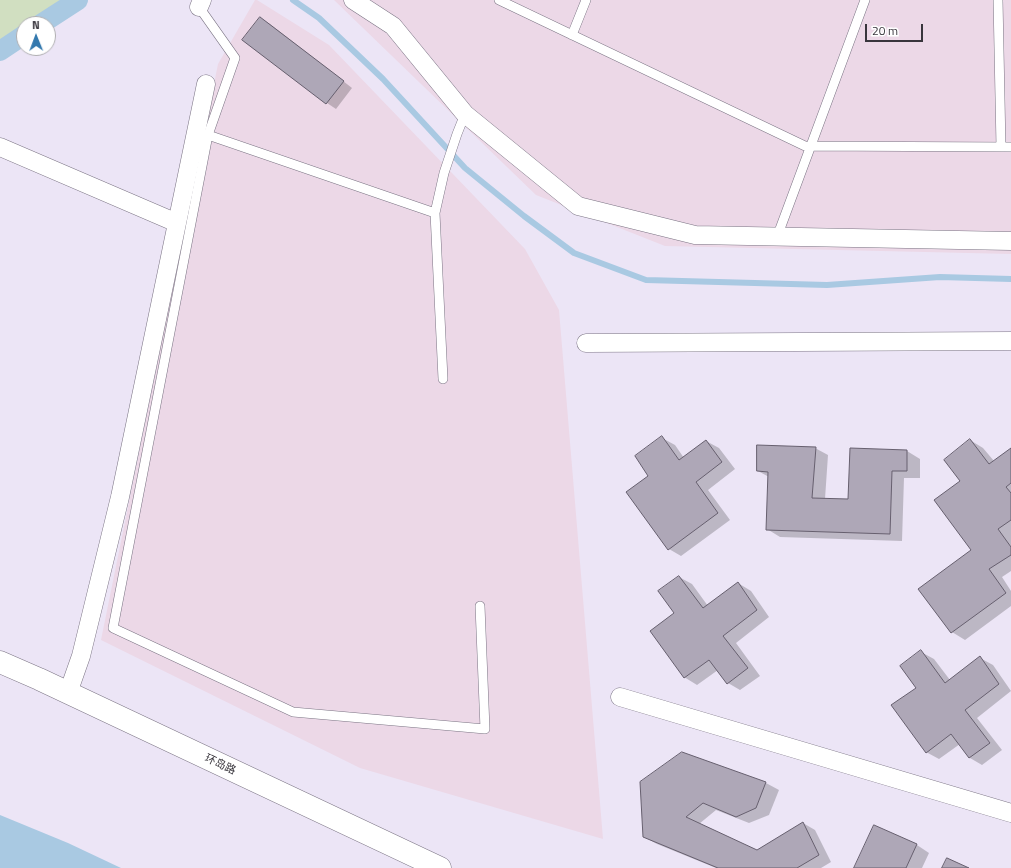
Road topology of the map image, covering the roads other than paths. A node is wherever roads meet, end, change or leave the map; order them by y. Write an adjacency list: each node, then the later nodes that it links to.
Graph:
1 (353, 0): 9 (street)
2 (499, 0): 7 (lane)
3 (586, 0): 7 (lane)
4 (865, 0): 11 (lane)
5 (998, 0): 13 (lane)
6 (201, 4): 10 (lane)
7 (572, 35): 11 (lane)
8 (206, 84): 16 (street)
9 (466, 114): 15 (lane); 17 (street)
10 (208, 135): 15 (lane); 22 (lane)
11 (811, 146): 13 (lane); 17 (lane)
12 (0, 147): 16 (street)
13 (1001, 147): 14 (lane)
14 (1011, 147)
15 (435, 213): 21 (lane)
16 (177, 223): 24 (street)
17 (777, 237): 18 (street)
18 (1011, 241)
19 (1011, 341): 20 (street)
20 (586, 343)
21 (443, 379)
22 (480, 606)
23 (0, 662): 24 (street, 环岛路)
24 (68, 693): 27 (street, 环岛路)
25 (620, 698): 26 (street)
26 (1011, 813)
27 (440, 868)

